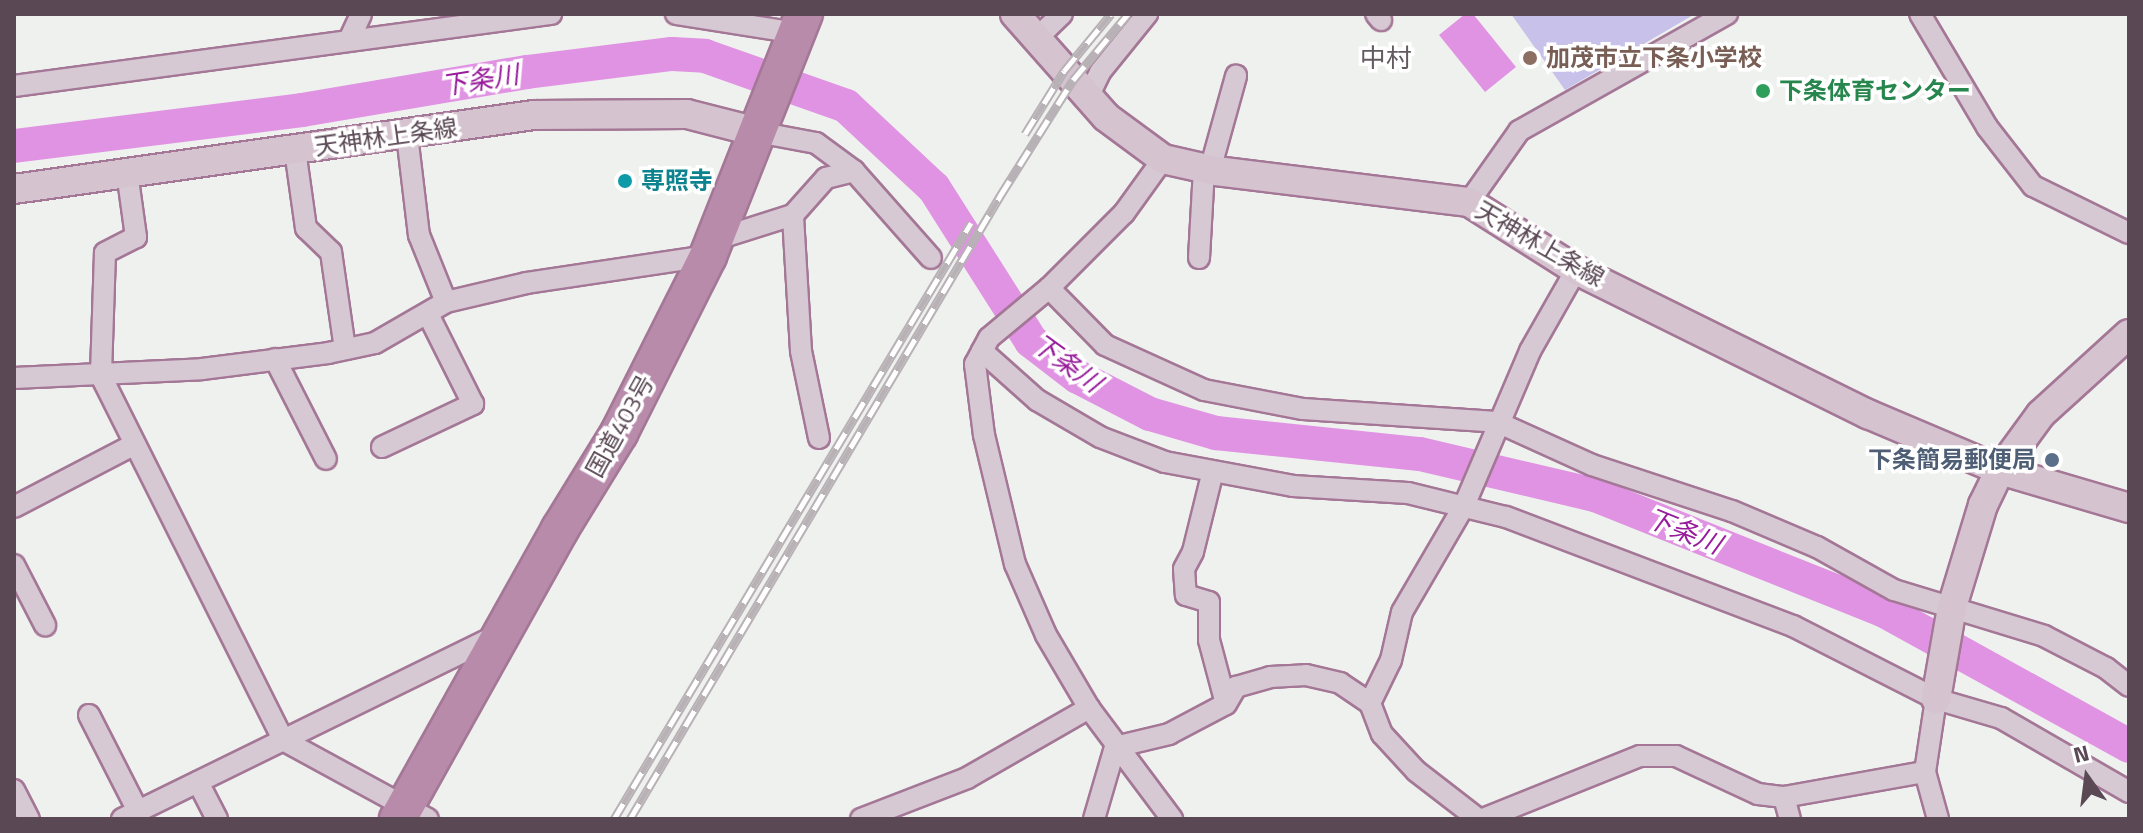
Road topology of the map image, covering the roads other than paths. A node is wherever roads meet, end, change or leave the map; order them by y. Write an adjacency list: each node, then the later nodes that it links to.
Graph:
1 (361, 14): 10 (street)
2 (551, 14): 10 (street)
3 (676, 14): 9 (street)
4 (1015, 14): 11 (main road, 天神林上条線)
5 (1062, 14): 11 (street)
6 (1147, 14): 14 (street)
7 (1727, 14): 23 (street)
8 (1920, 14): 25 (street)
9 (800, 23): 15 (highway, 国道403号)
10 (350, 38): 13 (street)
11 (1036, 39): 14 (main road, 天神林上条線)
12 (1236, 76): 19 (street)
13 (14, 86)
14 (1088, 97): 18 (main road, 天神林上条線)
15 (757, 132): 16 (main road, 天神林上条線); 20 (street); 26 (highway, 国道403号)
16 (407, 135): 17 (main road, 天神林上条線); 31 (street)
17 (295, 150): 21 (main road, 天神林上条線); 35 (street)
18 (1163, 159): 19 (main road, 天神林上条線); 30 (street)
19 (1207, 169): 23 (main road, 天神林上条線); 28 (street)
20 (854, 171): 24 (street); 27 (street)
21 (127, 172): 22 (main road, 天神林上条線); 37 (street)
22 (14, 189)
23 (1469, 202): 29 (main road, 天神林上条線)
24 (793, 215): 26 (street); 40 (street)
25 (2129, 233)
26 (711, 248): 31 (street); 52 (highway, 国道403号)
27 (931, 258)
28 (1199, 258)
29 (1576, 270): 39 (street); 44 (main road, 天神林上条線)
30 (1049, 288): 34 (street); 39 (street)
31 (446, 302): 32 (street)
32 (428, 314): 35 (street); 42 (street)
33 (2129, 334): 44 (main road)
34 (986, 344): 45 (street); 57 (street)
35 (345, 349): 36 (street)
36 (275, 359): 37 (street); 43 (street)
37 (101, 376): 38 (street); 41 (street)
38 (14, 378)
39 (1497, 422): 46 (street); 50 (street)
40 (819, 438)
41 (135, 444): 47 (street); 59 (street)
42 (382, 447)
43 (326, 459)
44 (2000, 470): 48 (main road, 天神林上条線); 50 (main road)
45 (1212, 475): 46 (street); 56 (street)
46 (1464, 506): 54 (street); 55 (street)
47 (14, 507)
48 (2129, 508)
49 (14, 565): 51 (street)
50 (1952, 607): 53 (street); 54 (main road)
51 (45, 625)
52 (506, 630): 59 (street); 67 (highway, 国道403号)
53 (2129, 686)
54 (1936, 699): 61 (street); 64 (street)
55 (1370, 703): 56 (street); 73 (street)
56 (1226, 704): 60 (street)
57 (1089, 708): 60 (street); 70 (street)
58 (89, 715): 66 (street)
59 (283, 740): 62 (street); 67 (street)
60 (1115, 747): 71 (street); 72 (street)
61 (1925, 772): 65 (street); 75 (street)
62 (198, 782): 66 (street); 69 (street)
63 (14, 790): 68 (street)
64 (2129, 792)
65 (1784, 797): 73 (street); 74 (street)
66 (130, 815)
67 (411, 815)
68 (29, 819)
69 (217, 819)
70 (861, 819)
71 (1094, 819)
72 (1172, 819)
73 (1481, 819)
74 (1790, 819)
75 (1938, 819)

